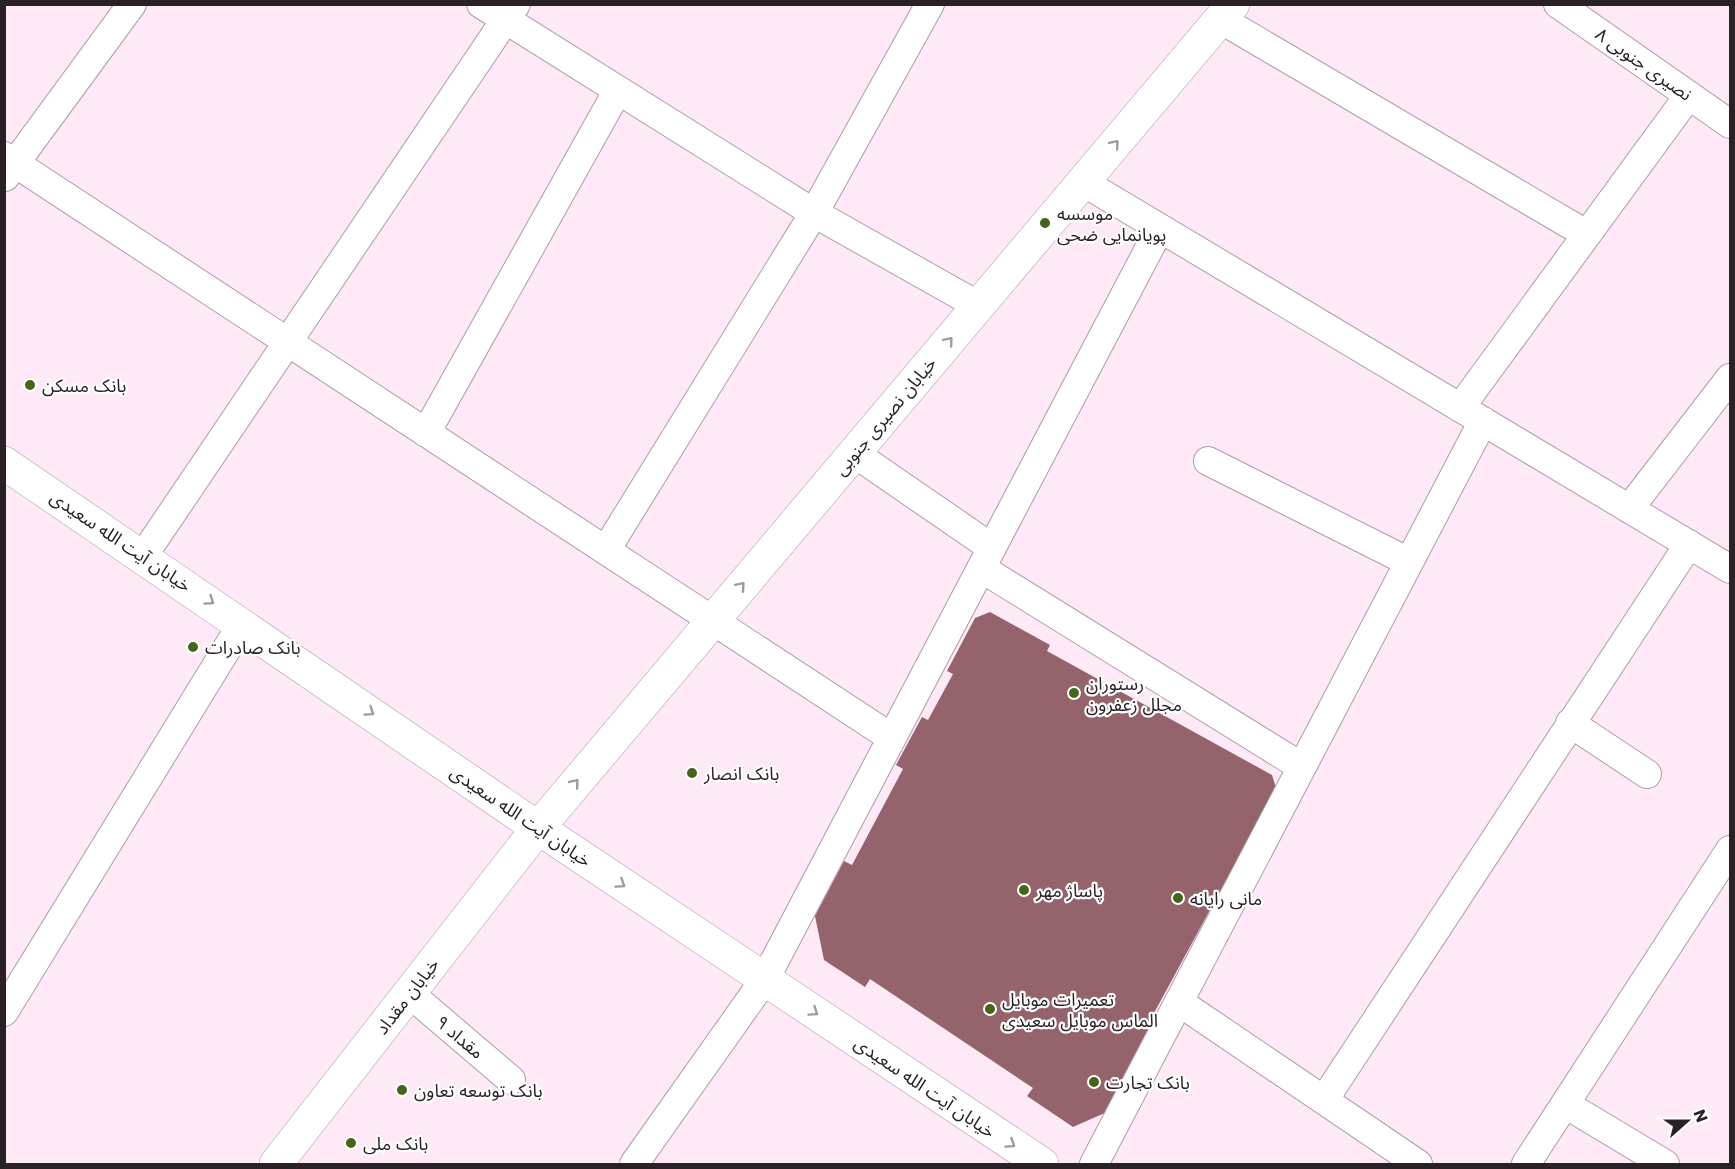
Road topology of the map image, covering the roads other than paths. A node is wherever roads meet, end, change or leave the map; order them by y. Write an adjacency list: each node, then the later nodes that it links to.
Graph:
1 (132, 4): 10 (street)
2 (481, 4): 5 (street)
3 (930, 4): 12 (street)
4 (1558, 4): 8 (street, نصیری جنوبی ۸)
5 (510, 12): 7 (street); 16 (street)
6 (1227, 12): 11 (street, خیابان نصیری جنوبی, one-way to 6); 14 (street)
7 (618, 90): 12 (street); 19 (street)
8 (1689, 95): 9 (street, نصیری جنوبی ۸); 14 (street)
9 (1731, 124)
10 (8, 165): 16 (street)
11 (1083, 182): 13 (street); 15 (street, خیابان نصیری جنوبی)
12 (814, 213): 15 (street); 25 (street)
13 (1160, 228): 18 (street); 27 (street)
14 (1586, 234): 18 (street)
15 (979, 306): 20 (street, خیابان نصیری جنوبی, one-way to 15)
16 (288, 341): 19 (street); 26 (street)
17 (1731, 378): 23 (street)
18 (1471, 414): 23 (street); 28 (street)
19 (426, 433): 25 (street)
20 (854, 453): 27 (street); 30 (street, خیابان نصیری جنوبی, one-way to 20)
21 (1208, 461): 28 (street)
22 (4, 463): 26 (street, خیابان آیت الله سعیدی)
23 (1629, 508): 24 (street)
24 (1689, 544): 29 (street); 32 (street)
25 (606, 550): 30 (street)
26 (143, 556): 31 (street, خیابان آیت الله سعیدی, one-way to 31)
27 (987, 558): 33 (street); 34 (street)
28 (1409, 562): 34 (street)
29 (1731, 569)
30 (712, 619): 33 (street); 36 (street, خیابان نصیری جنوبی, one-way to 30)
31 (242, 624): 36 (street, خیابان آیت الله سعیدی, one-way to 36); 41 (street)
32 (1570, 723): 35 (street); 43 (street)
33 (892, 738): 38 (street)
34 (1302, 767): 40 (street)
35 (1647, 774)
36 (538, 828): 38 (street, خیابان آیت الله سعیدی, one-way to 38); 39 (street, خیابان مقداد)
37 (1731, 850): 44 (street)
38 (765, 980): 46 (street); 47 (street, خیابان آیت الله سعیدی, one-way to 47)
39 (409, 993): 42 (street, مقداد ۹); 45 (street, خیابان مقداد)
40 (1179, 1002): 43 (street); 48 (street)
41 (4, 1012)
42 (511, 1080)
43 (1324, 1100): 49 (street)
44 (1565, 1104): 50 (street); 51 (street)
45 (276, 1164)
46 (634, 1164)
47 (1042, 1164)
48 (1094, 1164)
49 (1418, 1164)
50 (1526, 1164)
51 (1665, 1164)

